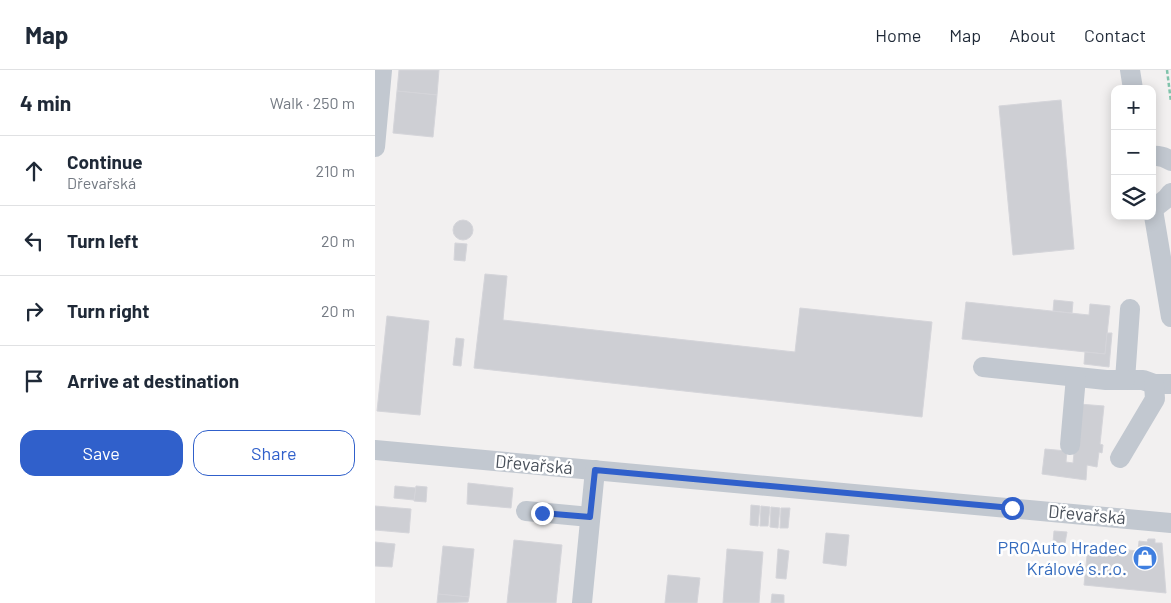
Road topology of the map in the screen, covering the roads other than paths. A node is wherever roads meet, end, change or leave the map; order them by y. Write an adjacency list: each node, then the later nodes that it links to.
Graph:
1 (381, 70): 4 (street)
2 (1130, 70): 3 (street)
3 (1132, 85)
4 (375, 147)
5 (1156, 156): 6 (street)
6 (1171, 161)
7 (1171, 193): 8 (street)
8 (1156, 205)
9 (1156, 220): 10 (street)
10 (1167, 272): 12 (street)
11 (1130, 309): 15 (street)
12 (1171, 317)
13 (983, 367): 14 (street)
14 (1076, 377): 15 (street); 17 (street)
15 (1125, 380): 16 (street)
16 (1162, 384): 19 (street)
17 (1070, 445)
18 (375, 450): 20 (street, Dřevařská)
19 (1120, 458)
20 (595, 470): 22 (street); 23 (street, Dřevařská)
21 (526, 511): 22 (street)
22 (590, 517): 24 (street)
23 (1171, 523)
24 (582, 603)

